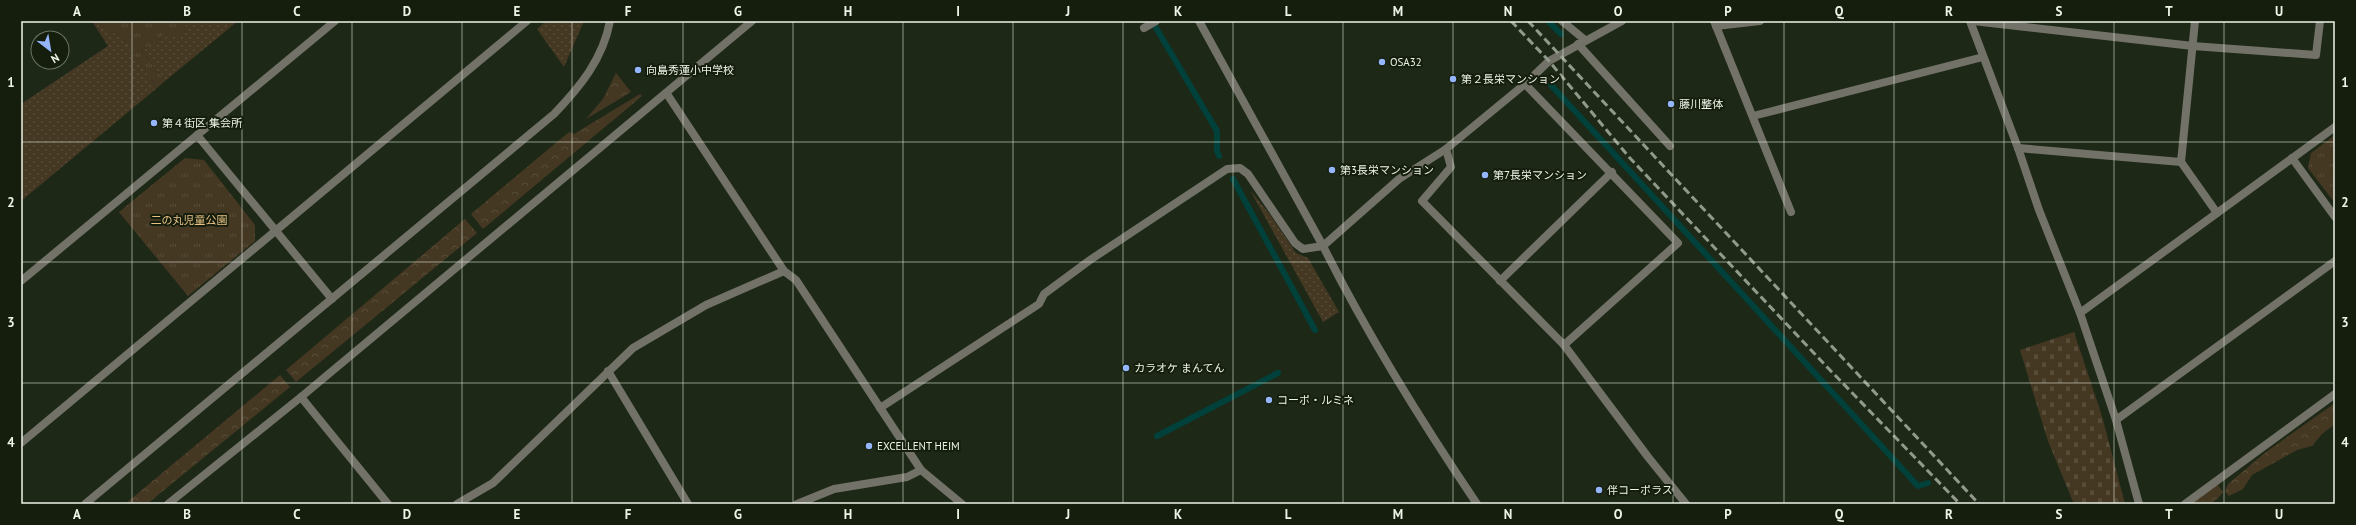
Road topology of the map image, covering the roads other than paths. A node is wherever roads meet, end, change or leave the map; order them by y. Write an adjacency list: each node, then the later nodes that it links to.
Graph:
1 (335, 21): 23 (street)
2 (527, 21): 33 (street)
3 (610, 21): 39 (street)
4 (752, 21): 20 (street)
5 (1156, 21): 15 (street)
6 (1199, 21): 34 (street)
7 (1562, 21): 16 (street)
8 (1622, 21): 16 (street)
9 (1760, 21): 14 (street)
10 (1970, 21): 18 (street)
11 (1973, 21): 17 (street)
12 (2195, 21): 17 (street)
13 (2320, 21): 17 (street)
14 (1715, 23): 21 (street)
15 (1144, 28)
16 (1581, 42): 19 (street); 24 (street)
17 (2193, 46): 28 (street)
18 (1983, 57): 21 (street); 25 (street)
19 (1525, 84): 26 (street); 29 (street)
20 (667, 94): 36 (street); 44 (street)
21 (1753, 116): 30 (street)
22 (2335, 127): 27 (street)
23 (197, 135): 33 (street); 37 (street)
24 (1670, 146)
25 (2018, 148): 28 (street); 40 (street)
26 (1446, 149): 34 (street); 38 (street)
27 (2292, 158): 31 (street); 32 (street)
28 (2181, 162): 31 (street)
29 (1612, 172): 38 (street); 41 (street)
30 (1790, 212)
31 (2217, 213): 40 (street)
32 (2335, 217)
33 (275, 231): 39 (street); 47 (street)
34 (1323, 246): 45 (street); 56 (street)
35 (2335, 261): 46 (street)
36 (784, 271): 42 (street); 45 (street)
37 (21, 281)
38 (1500, 281): 41 (street)
39 (332, 299): 49 (street)
40 (2080, 313): 46 (street)
41 (1564, 345): 57 (street)
42 (608, 371): 52 (street); 53 (street)
43 (2335, 394): 59 (street)
44 (301, 397): 50 (street); 51 (street)
45 (880, 408): 48 (street)
46 (2116, 420): 58 (street)
47 (21, 443)
48 (921, 470): 54 (street); 55 (street)
49 (84, 504)
50 (168, 504)
51 (388, 504)
52 (457, 504)
53 (688, 504)
54 (797, 504)
55 (962, 504)
56 (1477, 504)
57 (1686, 504)
58 (2139, 504)
59 (2185, 504)

